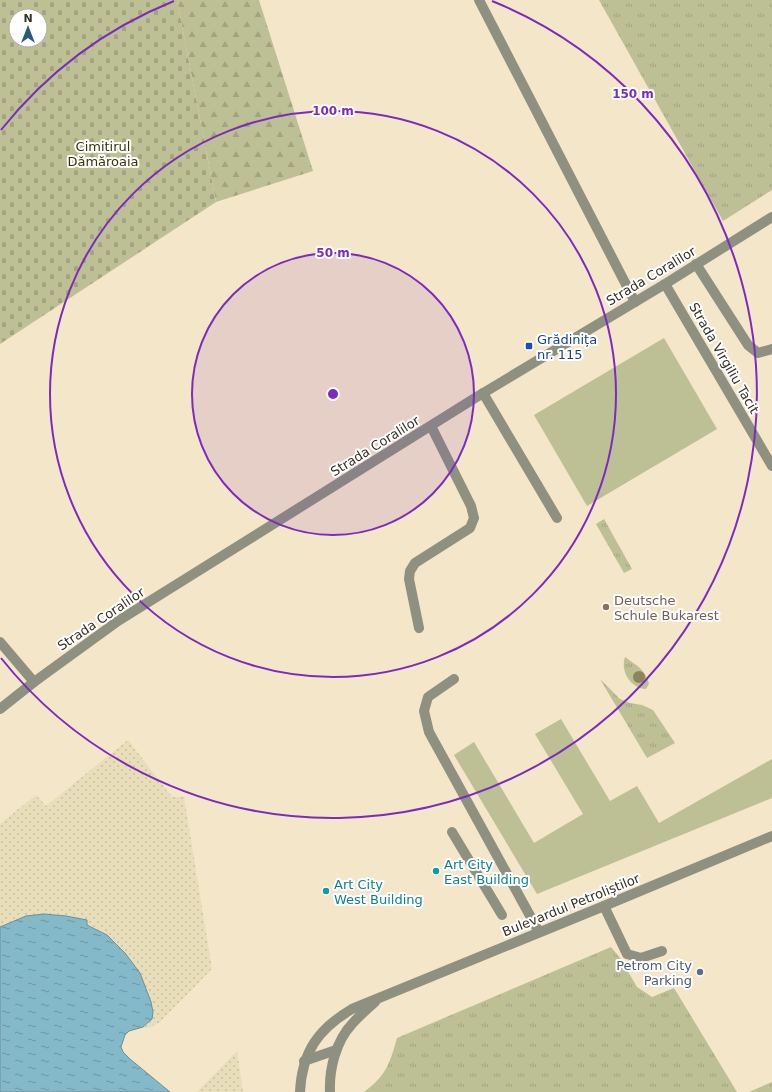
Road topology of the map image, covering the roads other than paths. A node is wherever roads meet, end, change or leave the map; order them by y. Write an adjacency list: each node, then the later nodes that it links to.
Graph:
1 (479, 0): 5 (street)
2 (772, 217): 3 (street, Strada Coralilor)
3 (696, 264): 4 (street, Strada Coralilor); 6 (street)
4 (665, 284): 5 (street, Strada Coralilor); 9 (street, Strada Virgiliu Tacit)
5 (635, 302): 7 (street, Strada Coralilor)
6 (772, 349)
7 (483, 394): 8 (street, Strada Coralilor); 10 (street)
8 (431, 426): 11 (street); 14 (street, Strada Coralilor)
9 (772, 466)
10 (557, 518)
11 (419, 628)
12 (0, 642): 14 (street)
13 (454, 679): 20 (street)
14 (34, 682): 15 (street, Strada Coralilor)
15 (0, 709)
16 (452, 832): 19 (street)
17 (772, 836): 18 (street, Bulevardul Petroliștilor)
18 (604, 906): 20 (street, Bulevardul Petroliștilor); 21 (street)
19 (502, 915)
20 (539, 932): 22 (street, Bulevardul Petroliștilor)
21 (662, 950)
22 (379, 998): 23 (street, Bulevardul Petroliștilor); 24 (street, Bulevardul Petroliștilor)
23 (336, 1050): 24 (street); 26 (street, Bulevardul Petroliștilor)
24 (304, 1061): 25 (street, Bulevardul Petroliștilor)
25 (300, 1092)
26 (330, 1092)

